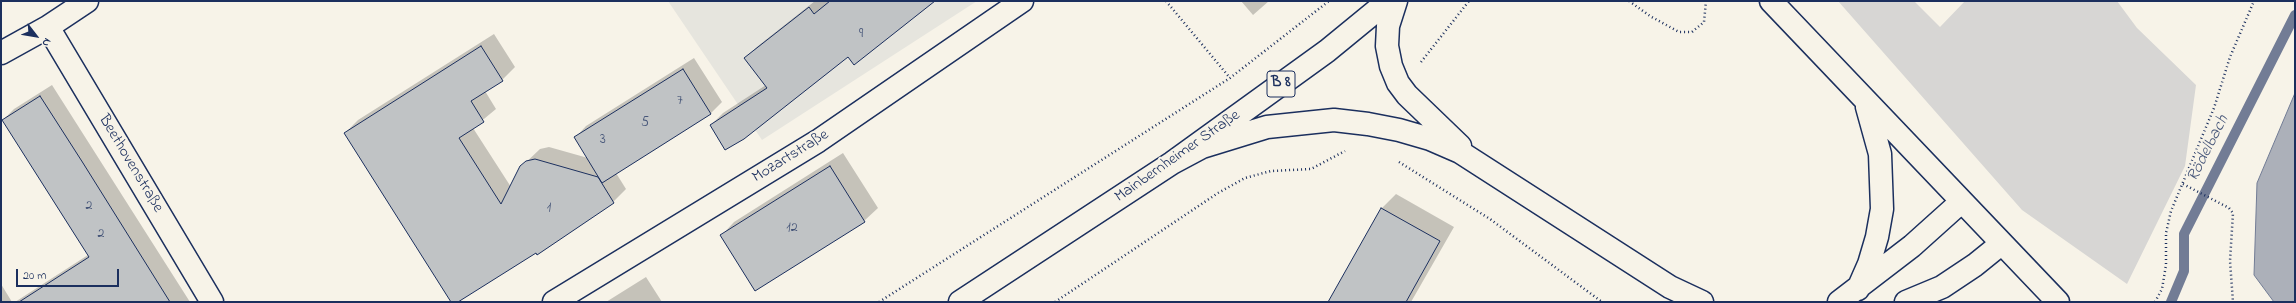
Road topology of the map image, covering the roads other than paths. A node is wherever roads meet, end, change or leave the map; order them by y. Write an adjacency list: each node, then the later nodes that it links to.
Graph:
1 (87, 1): 6 (main road)
2 (1022, 1): 15 (main road, Mozartstraße)
3 (1388, 1): 9 (main road, Mainbernheimer Straße / B 8)
4 (1396, 1): 10 (main road)
5 (1771, 1): 8 (main road)
6 (48, 27): 7 (main road); 14 (main road, Beethovenstraße)
7 (1, 53)
8 (1865, 100): 11 (main road); 13 (main road)
9 (1172, 164): 10 (main road); 16 (main road, Mainbernheimer Straße / B 8)
10 (1487, 168): 17 (main road)
11 (1961, 202): 12 (main road); 13 (main road)
12 (2001, 244): 19 (main road); 20 (main road)
13 (1858, 289): 18 (main road)
14 (212, 302)
15 (554, 302)
16 (960, 302)
17 (1702, 302)
18 (1839, 302)
19 (1906, 302)
20 (2058, 302)

